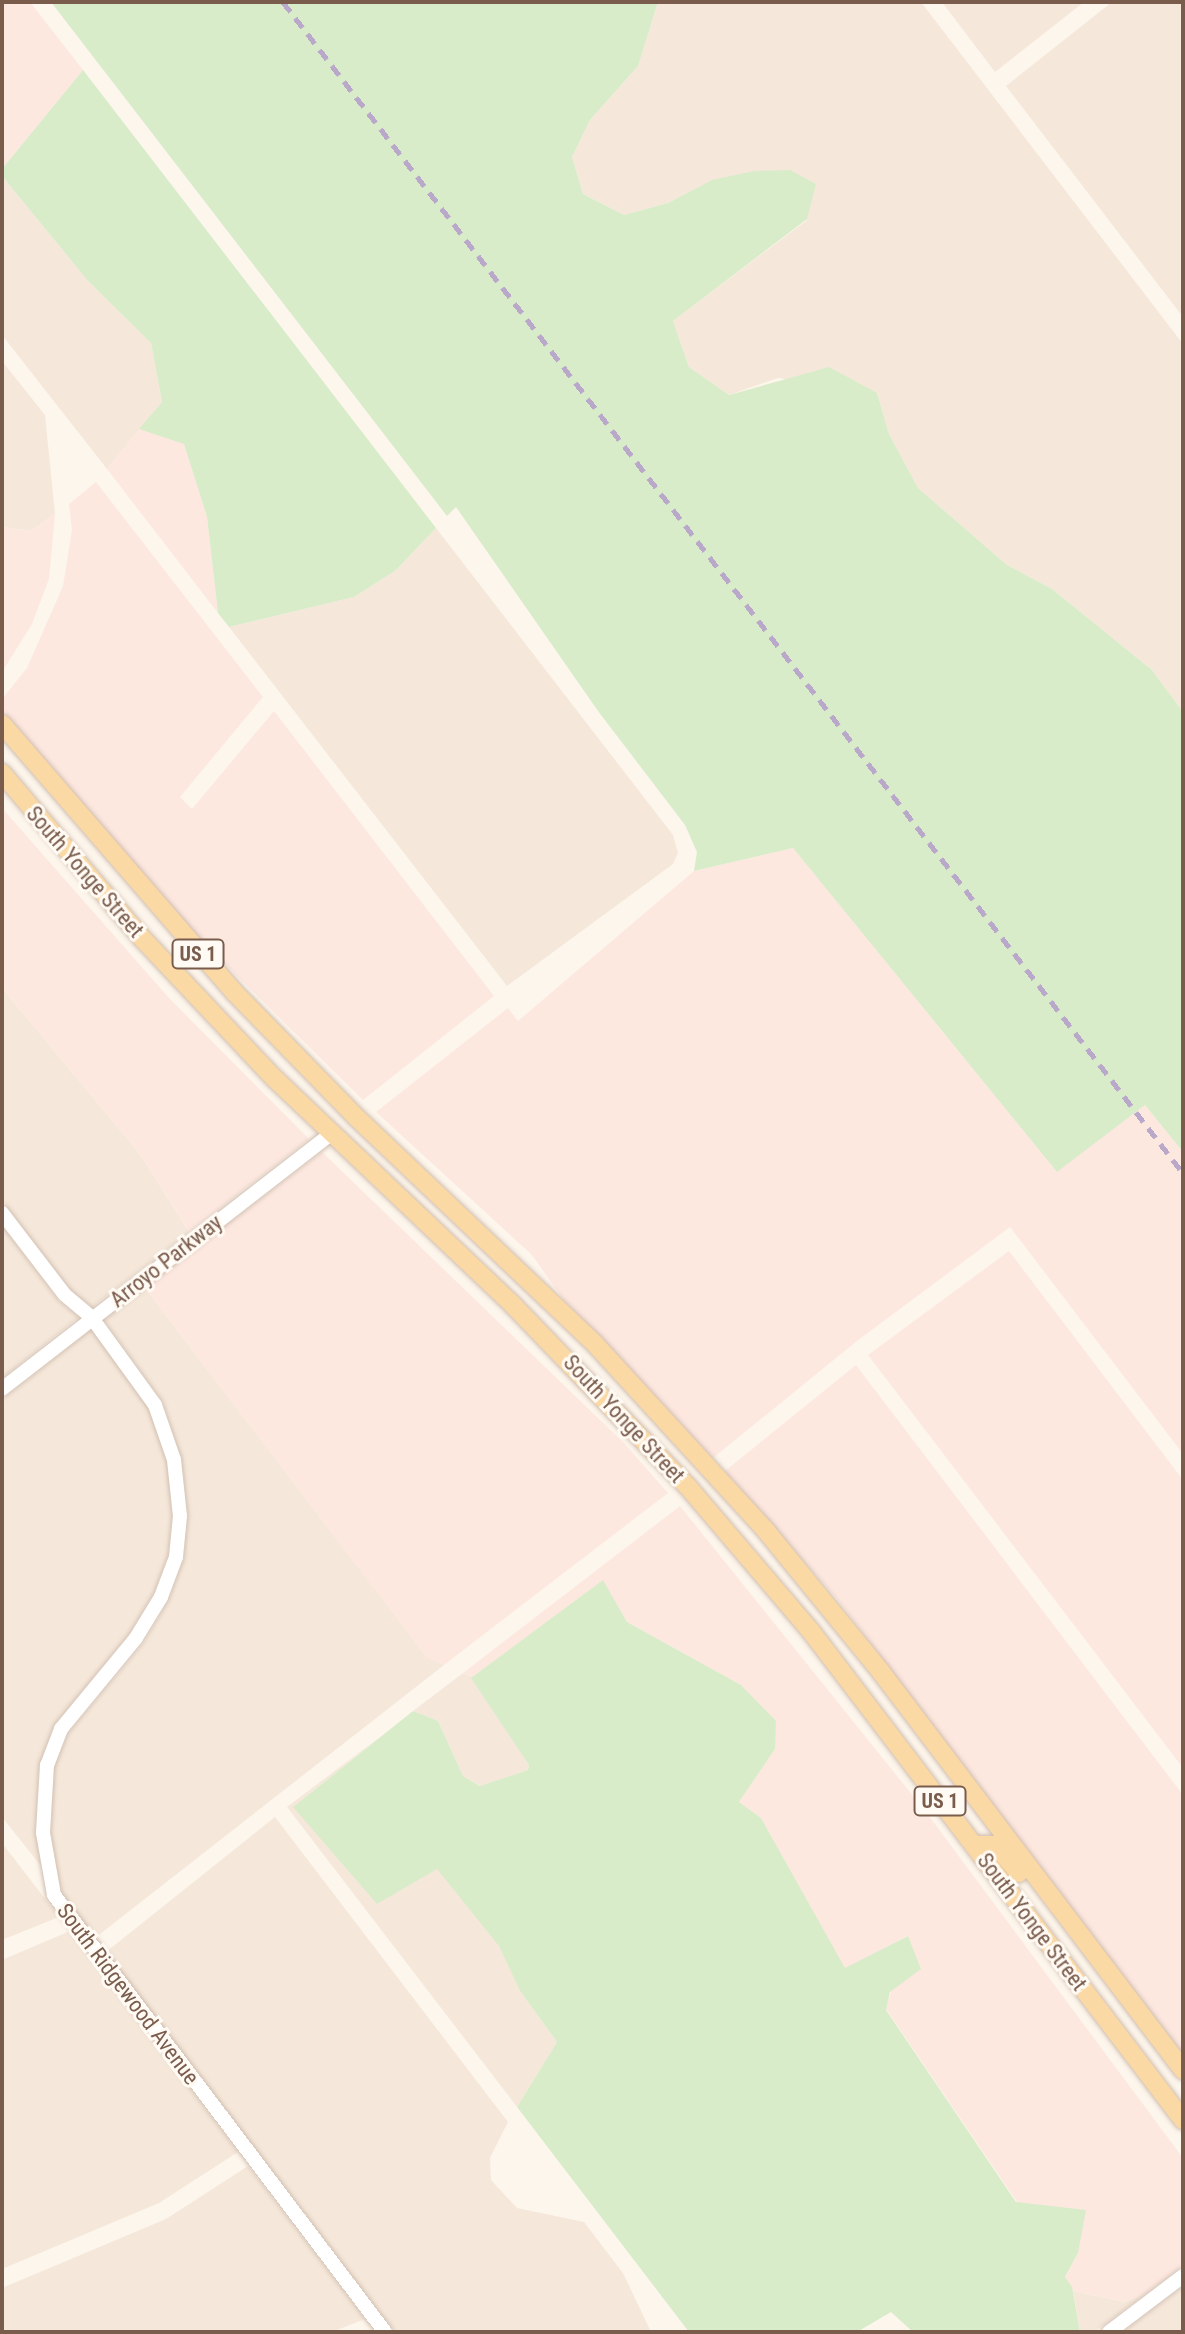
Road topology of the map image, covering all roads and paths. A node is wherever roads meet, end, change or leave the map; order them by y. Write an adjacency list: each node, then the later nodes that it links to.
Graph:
1 (2, 724): 4 (main road, South Yonge Street / US 1)
2 (2, 773): 3 (main road, South Yonge Street / US 1)
3 (300, 1104): 4 (main road); 5 (main road, South Yonge Street / US 1)
4 (356, 1117): 6 (main road, South Yonge Street / US 1)
5 (331, 1134): 6 (main road); 8 (street, Arroyo Parkway); 10 (main road, South Yonge Street / US 1)
6 (385, 1144): 11 (main road, South Yonge Street / US 1)
7 (2, 1213): 8 (street, South Ridgewood Avenue)
8 (92, 1318): 9 (street, Arroyo Parkway); 15 (street, South Ridgewood Avenue)
9 (2, 1389)
10 (974, 1845): 11 (main road); 13 (main road, South Yonge Street / US 1)
11 (1068, 1918): 12 (main road, South Yonge Street / US 1)
12 (1183, 2070)
13 (1183, 2120)
14 (1183, 2276): 16 (street)
15 (385, 2332)
16 (1109, 2332)

